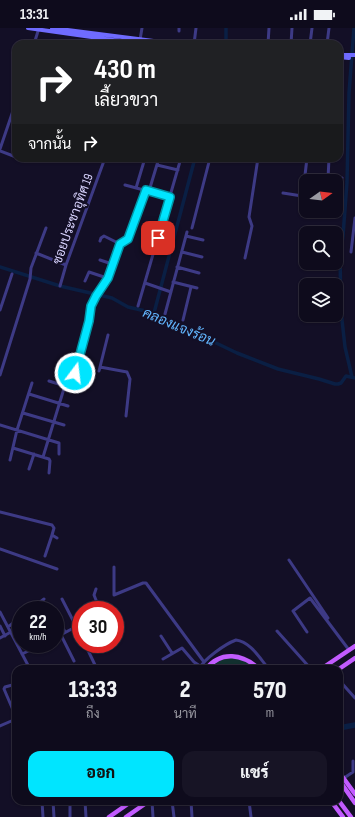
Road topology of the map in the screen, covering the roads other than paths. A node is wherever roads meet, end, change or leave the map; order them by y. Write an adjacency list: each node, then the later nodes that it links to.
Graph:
1 (28, 28): 9 (main road)
2 (52, 28): 10 (main road)
3 (142, 28): 13 (street)
4 (196, 28): 14 (street)
5 (269, 28): 15 (street)
6 (292, 28): 16 (street)
7 (312, 28): 17 (street)
8 (330, 28): 18 (street)
9 (39, 29): 10 (main road); 11 (street)
10 (80, 32): 12 (main road)
11 (35, 40)
12 (124, 40)
13 (141, 40)
14 (194, 40)
15 (268, 40)
16 (291, 40)
17 (310, 40)
18 (328, 40)
19 (12, 114): 20 (street)
20 (0, 150): 21 (street)
21 (12, 155)
22 (104, 162): 56 (street, ซอยประชาอุทิศ 19)
23 (144, 162): 35 (street)
24 (158, 162): 30 (street)
25 (180, 162): 31 (street)
26 (209, 162): 42 (street)
27 (257, 162): 53 (street)
28 (306, 162): 32 (street)
29 (329, 162): 33 (street)
30 (157, 165): 31 (street); 36 (street)
31 (178, 170): 39 (street)
32 (305, 174)
33 (329, 174)
34 (125, 185): 35 (street)
35 (136, 188): 36 (street)
36 (148, 191): 39 (street); 46 (street)
37 (283, 193): 38 (street)
38 (299, 196)
39 (170, 197): 48 (street)
40 (355, 218): 43 (street)
41 (46, 228): 51 (street)
42 (192, 228)
43 (354, 237): 50 (street)
44 (203, 240): 49 (street)
45 (100, 241): 46 (street)
46 (120, 244): 55 (street)
47 (143, 248): 48 (street)
48 (154, 252): 63 (street)
49 (182, 252): 52 (street); 57 (street)
50 (351, 252)
51 (36, 253): 56 (street); 74 (street)
52 (202, 257)
53 (245, 258)
54 (100, 260): 55 (street)
55 (112, 264): 60 (street)
56 (66, 265): 64 (street, ซอยประชาอุทิศ 19)
57 (177, 267): 59 (street); 62 (street)
58 (12, 274): 69 (street)
59 (199, 274)
60 (108, 278): 61 (street); 73 (street)
61 (85, 281)
62 (173, 282): 65 (street); 67 (street)
63 (145, 283): 67 (street); 68 (street)
64 (60, 286)
65 (192, 287): 66 (street); 71 (street)
66 (197, 288)
67 (171, 292): 70 (street)
68 (138, 306)
69 (0, 310)
70 (165, 314)
71 (183, 320)
72 (108, 335): 83 (street)
73 (75, 373)
74 (0, 375)
75 (49, 382): 78 (street)
76 (66, 382): 78 (street)
77 (32, 383): 79 (street)
78 (65, 386): 80 (street)
79 (29, 394): 80 (street); 82 (street)
80 (59, 403): 81 (street); 84 (street)
81 (68, 406)
82 (23, 413): 84 (street); 87 (street)
83 (126, 416)
84 (54, 422): 86 (street); 88 (street)
85 (0, 425): 87 (street)
86 (64, 425)
87 (17, 430): 88 (street); 89 (street)
88 (48, 440): 91 (street); 92 (street)
89 (13, 448): 90 (street); 93 (street)
90 (34, 454): 92 (street); 94 (street)
91 (59, 454)
92 (43, 457): 95 (street)
93 (10, 460)
94 (29, 469)
95 (49, 474)
96 (0, 512): 97 (street)
97 (52, 535): 98 (street); 100 (street)
98 (57, 538)
99 (0, 548): 103 (street)
100 (45, 556)
101 (289, 560): 124 (street)
102 (114, 567): 131 (street)
103 (57, 569)
104 (96, 589): 108 (street)
105 (44, 599): 107 (street)
106 (62, 599): 110 (street)
107 (41, 601)
108 (97, 601)
109 (0, 612): 113 (street)
110 (72, 618)
111 (12, 624): 113 (street)
112 (0, 626): 119 (street)
113 (8, 627): 116 (street)
114 (72, 628): 117 (street)
115 (277, 631): 139 (street)
116 (11, 632): 119 (street)
117 (65, 632)
118 (307, 632): 124 (street)
119 (5, 636): 121 (street)
120 (161, 636): 126 (street)
121 (0, 638)
122 (64, 641): 130 (street)
123 (355, 646): 124 (main road)
124 (349, 650): 140 (main road)
125 (89, 653): 133 (street)
126 (172, 653): 129 (street); 134 (street)
127 (22, 654): 132 (street)
128 (355, 658): 141 (main road)
129 (163, 659)
130 (74, 661)
131 (204, 662): 135 (street); 138 (street)
132 (28, 665)
133 (95, 665)
134 (196, 665)
135 (200, 665)
136 (209, 665): 137 (main road)
137 (254, 665)
138 (267, 665)
139 (307, 665)
140 (328, 665)
141 (343, 666)
142 (343, 684): 144 (street)
143 (12, 685): 145 (street)
144 (355, 698)
145 (12, 708)
146 (12, 720): 147 (street)
147 (0, 726)
148 (353, 761): 149 (street)
149 (343, 778)
150 (343, 780): 152 (main road)
151 (343, 781): 153 (main road)
152 (355, 794)
153 (355, 803)
154 (42, 805): 167 (street)
155 (53, 805): 168 (street)
156 (70, 805): 169 (street)
157 (86, 805): 170 (street)
158 (126, 805): 171 (main road)
159 (146, 805): 166 (main road)
160 (152, 805): 173 (street)
161 (172, 805): 174 (street)
162 (191, 805): 175 (street)
163 (249, 805): 176 (street)
164 (334, 805): 177 (main road)
165 (343, 805): 178 (main road)
166 (134, 814): 172 (main road)
167 (43, 817)
168 (54, 817)
169 (70, 817)
170 (86, 817)
171 (109, 817)
172 (126, 817)
173 (153, 817)
174 (174, 817)
175 (192, 817)
176 (251, 817)
177 (343, 817)
178 (352, 817)

